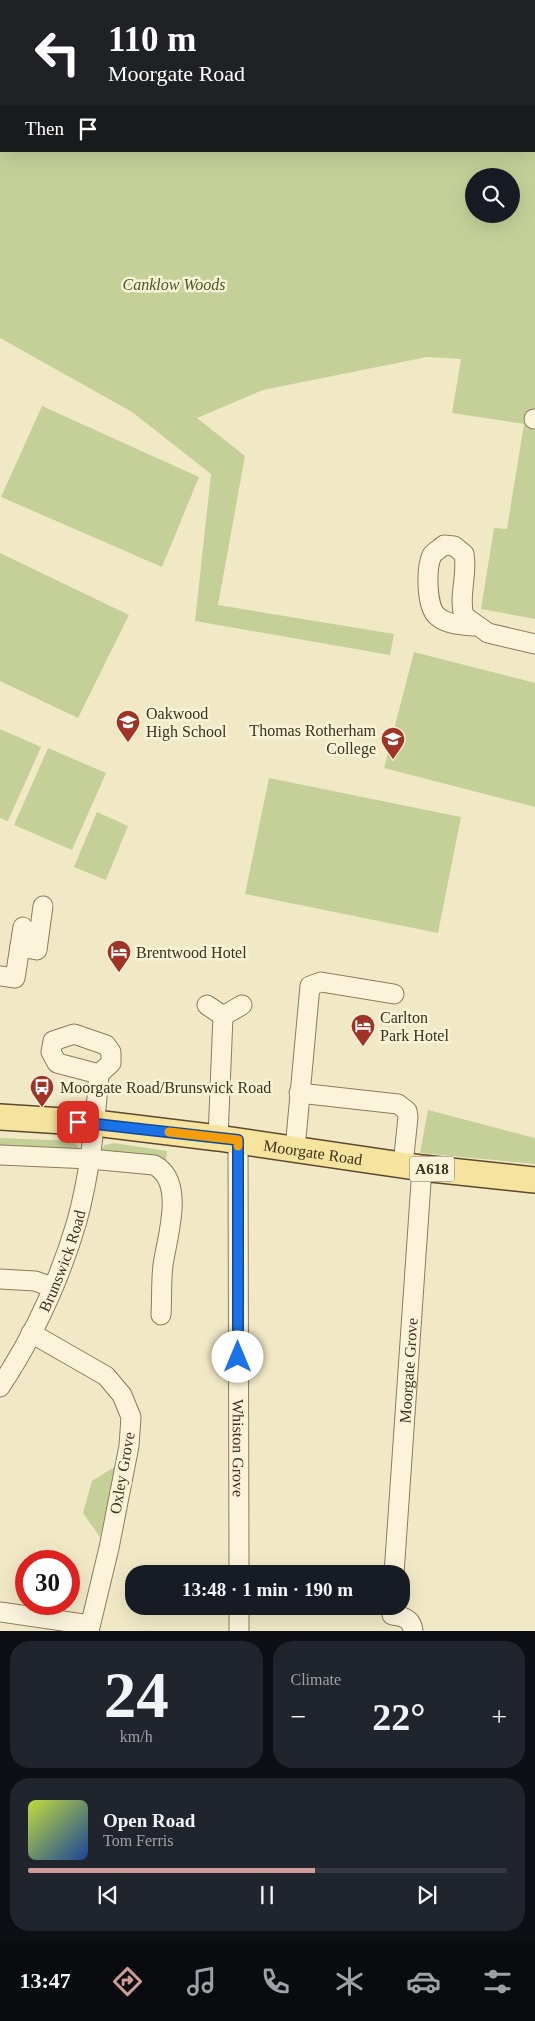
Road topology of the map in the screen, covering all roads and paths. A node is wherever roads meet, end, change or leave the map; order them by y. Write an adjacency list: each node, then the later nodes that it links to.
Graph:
1 (475, 626): 2 (street)
2 (535, 644)
3 (43, 906): 5 (street)
4 (23, 927): 5 (street)
5 (20, 947): 6 (street)
6 (0, 976)
7 (394, 994): 12 (street)
8 (207, 1005): 10 (street)
9 (242, 1005): 10 (street)
10 (223, 1016): 15 (street, Whiston Grove)
11 (99, 1074): 14 (street, Brunswick Road)
12 (299, 1093): 16 (street); 19 (street, Moorgate Grove)
13 (0, 1118): 14 (main road, Moorgate Road / A618)
14 (95, 1123): 15 (main road, Moorgate Road / A618); 18 (street, Brunswick Road)
15 (228, 1139): 16 (main road, Moorgate Road / A618); 26 (street, Whiston Grove)
16 (295, 1149): 19 (main road, Moorgate Road / A618)
17 (0, 1156): 18 (street)
18 (90, 1159): 22 (street, Brunswick Road); 23 (street)
19 (413, 1166): 20 (main road, Moorgate Road / A618); 27 (street, Moorgate Grove)
20 (535, 1180)
21 (0, 1279): 22 (street)
22 (52, 1287): 24 (street, Brunswick Road)
23 (161, 1315)
24 (31, 1333): 25 (street, Brunswick Road); 31 (street, Oxley Grove)
25 (0, 1387)
26 (239, 1565)
27 (394, 1565)
28 (0, 1612): 31 (street)
29 (239, 1615): 32 (street)
30 (391, 1617): 33 (street)
31 (89, 1628)
32 (239, 1631)
33 (413, 1631)

